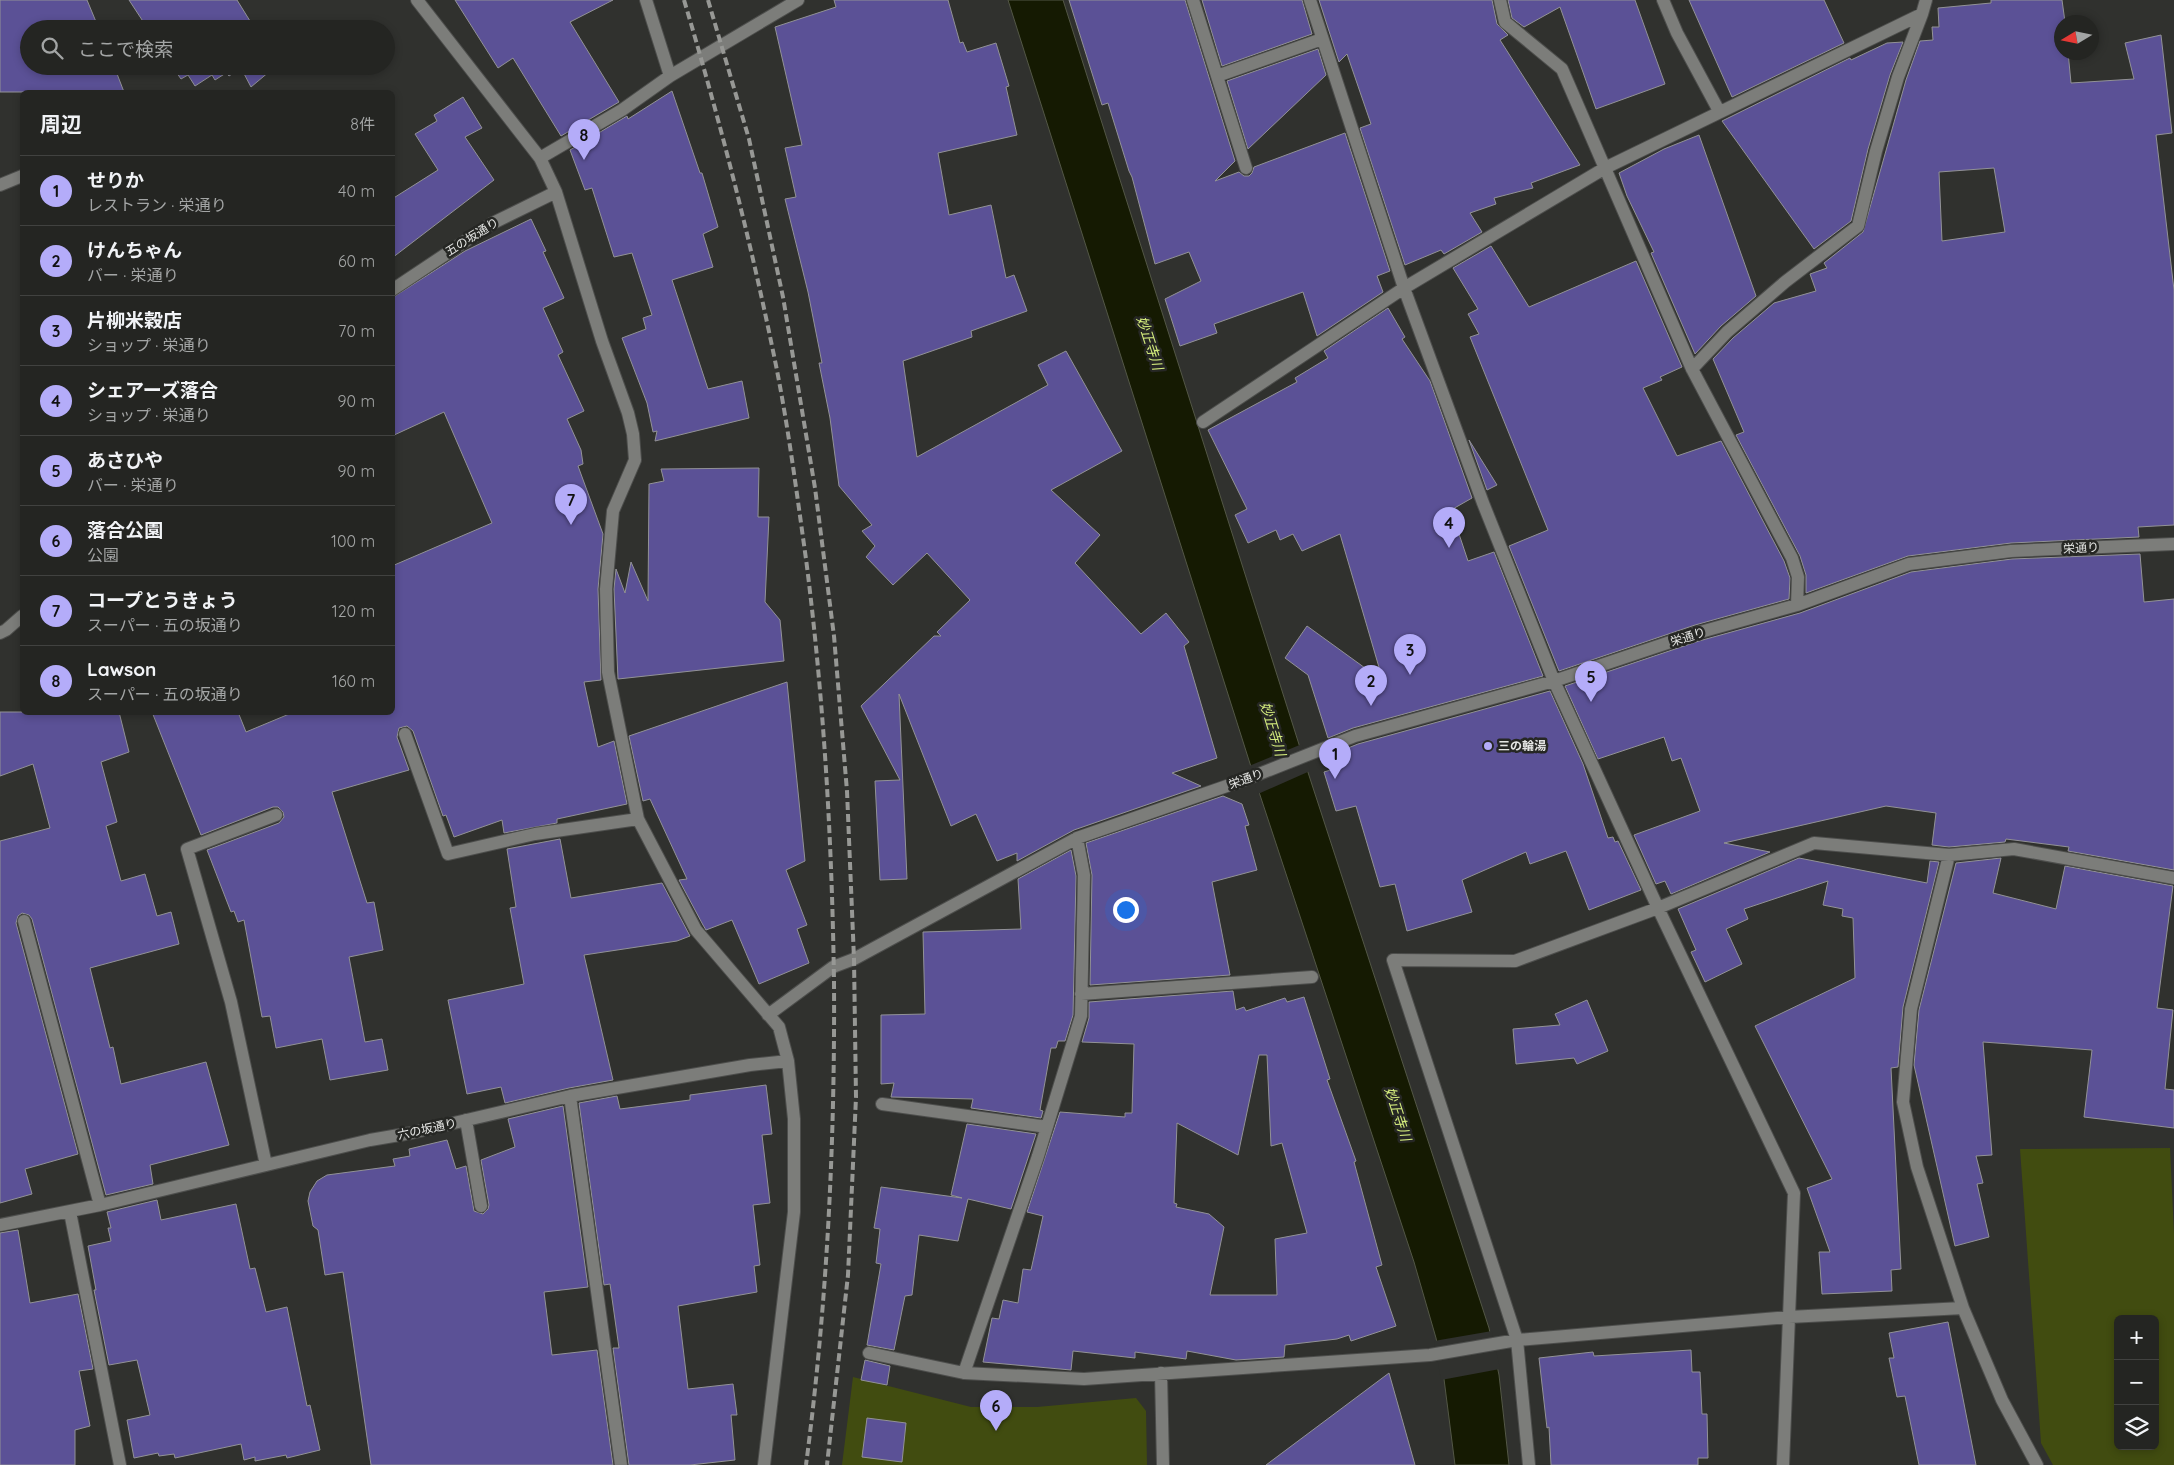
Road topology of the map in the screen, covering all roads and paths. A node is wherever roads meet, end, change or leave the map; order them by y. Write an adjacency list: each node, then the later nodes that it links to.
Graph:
1 (417, 0): 14 (street)
2 (646, 0): 11 (street)
3 (798, 0): 11 (street)
4 (1193, 0): 12 (street)
5 (1310, 0): 10 (street)
6 (1500, 0): 16 (street)
7 (1663, 0): 13 (street)
8 (1926, 0): 9 (street)
9 (1922, 14): 13 (street); 22 (street)
10 (1322, 39): 12 (street); 21 (street)
11 (670, 76): 14 (street)
12 (1217, 76): 15 (street)
13 (1720, 111): 16 (street)
14 (540, 158): 19 (street)
15 (1246, 168)
16 (1604, 168): 21 (street); 22 (street)
17 (20, 177): 18 (street)
18 (0, 185)
19 (556, 192): 20 (street, 五の坂通り); 31 (street)
20 (395, 288)
21 (1404, 288): 23 (street); 28 (street)
22 (1692, 369): 25 (street)
23 (1203, 422)
24 (2174, 544): 25 (street, 栄通り)
25 (1797, 605): 28 (street, 栄通り)
26 (20, 618): 27 (street)
27 (0, 632)
28 (1554, 681): 32 (street, 栄通り); 35 (street)
29 (405, 734): 31 (street)
30 (276, 815): 45 (street)
31 (638, 818): 39 (street)
32 (1077, 838): 38 (street); 39 (street, 栄通り)
33 (1950, 855): 34 (street); 35 (street); 50 (street)
34 (2174, 878)
35 (1658, 908): 51 (street); 52 (street)
36 (24, 921): 46 (street)
37 (1312, 977): 38 (street)
38 (1081, 994): 44 (street)
39 (768, 1015): 40 (street)
40 (788, 1060): 41 (street, 六の坂通り); 58 (street)
41 (570, 1096): 43 (street, 六の坂通り); 57 (street)
42 (882, 1104): 44 (street)
43 (466, 1120): 45 (street, 六の坂通り); 47 (street)
44 (1047, 1127): 54 (street)
45 (266, 1165): 46 (street, 六の坂通り)
46 (100, 1205): 48 (street, 六の坂通り)
47 (481, 1206)
48 (70, 1212): 49 (street, 六の坂通り); 56 (street)
49 (0, 1225)
50 (1963, 1308): 51 (street); 62 (street)
51 (1789, 1317): 52 (street); 61 (street)
52 (1517, 1340): 55 (street); 60 (street)
53 (869, 1353): 54 (street)
54 (964, 1373): 55 (street)
55 (1161, 1373): 59 (street)
56 (120, 1465)
57 (621, 1465)
58 (764, 1465)
59 (1163, 1465)
60 (1530, 1465)
61 (1783, 1465)
62 (2037, 1465)

